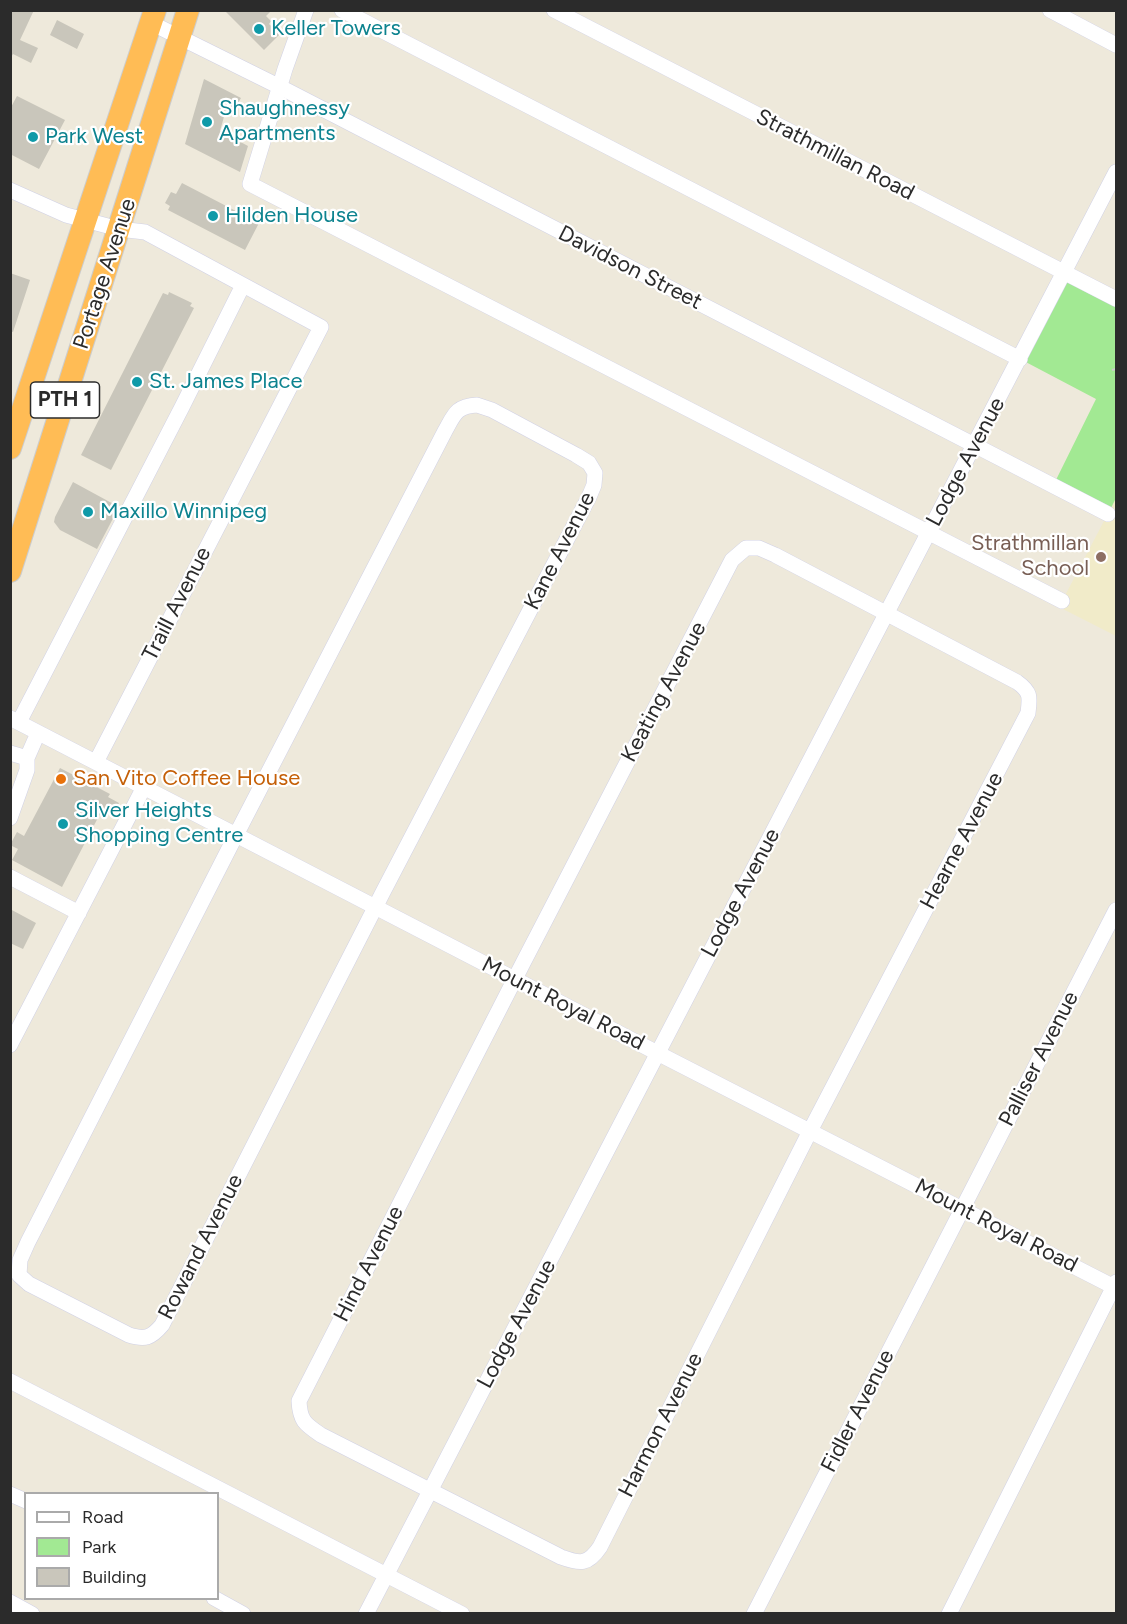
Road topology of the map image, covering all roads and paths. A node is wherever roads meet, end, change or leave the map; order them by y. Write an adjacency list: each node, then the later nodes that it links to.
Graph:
1 (188, 10): 7 (highway, Portage Avenue / PTH 1)
2 (306, 10): 9 (street)
3 (342, 10): 17 (street)
4 (554, 10): 14 (street, Strathmillan Road)
5 (1050, 10): 8 (street)
6 (153, 17): 7 (street, Davidson Street); 12 (highway, Portage Avenue / PTH 1)
7 (180, 37): 9 (street, Davidson Street); 13 (highway, Portage Avenue / PTH 1)
8 (1116, 45)
9 (280, 87): 20 (street, Davidson Street); 23 (street)
10 (1116, 172): 14 (street, Lodge Avenue)
11 (10, 190): 12 (street, Traill Avenue)
12 (85, 220): 13 (street, Traill Avenue); 21 (highway, Portage Avenue / PTH 1)
13 (119, 229): 15 (street, Traill Avenue); 24 (highway, Portage Avenue / PTH 1)
14 (1064, 273): 16 (street, Strathmillan Road); 17 (street, Lodge Avenue)
15 (243, 285): 27 (street); 31 (street, Traill Avenue)
16 (1116, 299)
17 (1020, 359): 20 (street, Lodge Avenue)
18 (1116, 369): 19 (path)
19 (1112, 370)
20 (974, 445): 22 (street, Davidson Street); 23 (street, Lodge Avenue)
21 (10, 448)
22 (1108, 514)
23 (929, 533): 25 (street); 26 (street, Lodge Avenue)
24 (10, 571)
25 (1062, 601)
26 (887, 614): 39 (street, Keating Avenue); 41 (street, Lodge Avenue); 42 (street, Hearne Avenue)
27 (15, 720): 28 (street, Mount Royal Road)
28 (38, 733): 30 (street); 31 (street, Mount Royal Road)
29 (10, 753): 30 (street)
30 (27, 758): 33 (street)
31 (96, 762): 32 (street, Mount Royal Road)
32 (144, 787): 34 (street, Mount Royal Road); 38 (street)
33 (10, 818)
34 (236, 835): 36 (street, Mount Royal Road); 36 (street, Rowand Avenue); 36 (street, Kane Avenue)
35 (10, 877): 38 (street)
36 (375, 907): 39 (street, Mount Royal Road)
37 (1116, 910): 43 (street, Palliser Avenue)
38 (79, 913): 40 (street)
39 (515, 979): 41 (street, Mount Royal Road); 46 (street, Hind Avenue)
40 (10, 1045)
41 (658, 1053): 42 (street, Mount Royal Road); 46 (street, Lodge Avenue)
42 (810, 1131): 43 (street, Mount Royal Road); 46 (street, Harmon Avenue)
43 (962, 1208): 44 (street, Mount Royal Road); 56 (street, Fidler Avenue)
44 (1116, 1286): 57 (street)
45 (10, 1381): 49 (street)
46 (430, 1490): 49 (street, Lodge Avenue)
47 (10, 1494): 48 (street)
48 (24, 1500)
49 (386, 1575): 54 (street, Lodge Avenue); 55 (street)
50 (216, 1600): 53 (street)
51 (10, 1602): 52 (street)
52 (32, 1614)
53 (243, 1614)
54 (366, 1614)
55 (462, 1614)
56 (754, 1614)
57 (949, 1614)

